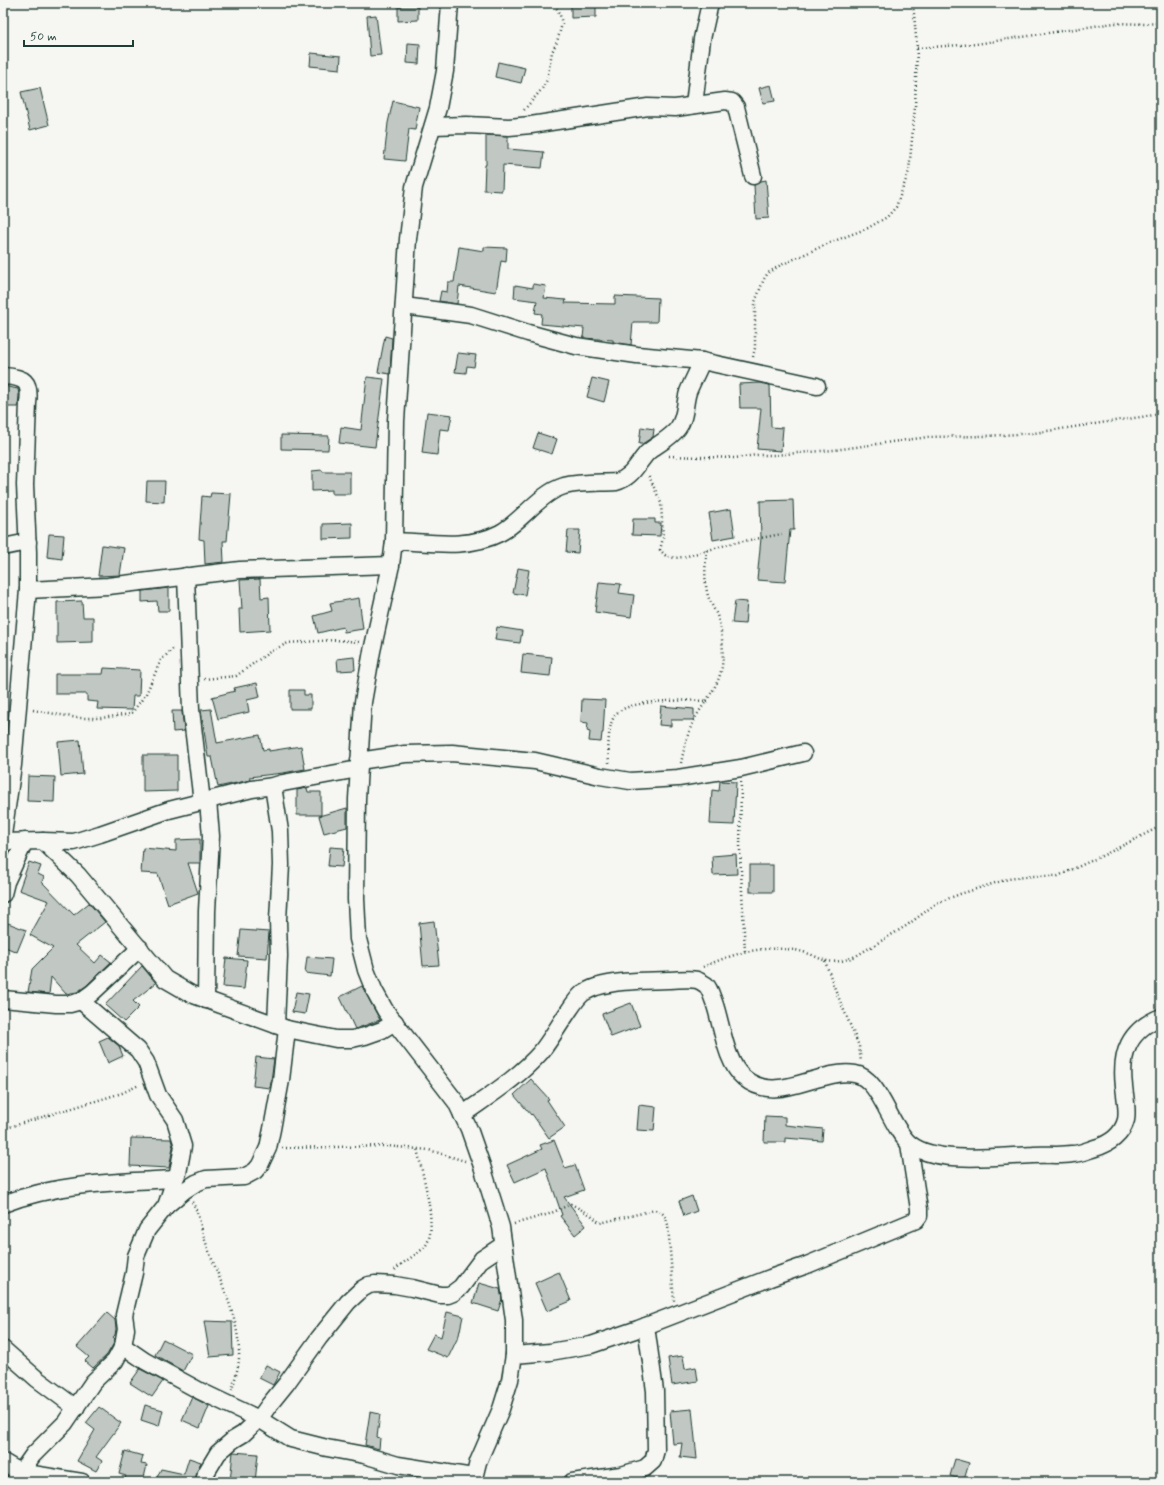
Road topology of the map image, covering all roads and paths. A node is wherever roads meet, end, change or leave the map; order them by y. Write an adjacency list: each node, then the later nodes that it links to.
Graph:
1 (450, 3): 8 (street)
2 (554, 3): 9 (path)
3 (710, 3): 7 (street)
4 (913, 3): 6 (path)
5 (1161, 23): 6 (path)
6 (917, 48): 13 (path)
7 (694, 105): 9 (street); 10 (street)
8 (433, 126): 9 (street); 11 (street)
9 (509, 127)
10 (753, 176)
11 (404, 306): 12 (street); 19 (street)
12 (702, 361): 13 (street); 17 (street)
13 (750, 371): 15 (street)
14 (3, 376): 20 (street)
15 (817, 386)
16 (1161, 414): 17 (path)
17 (644, 457): 19 (street); 22 (path)
18 (782, 534): 22 (path)
19 (394, 541): 23 (street)
20 (28, 542): 21 (street); 25 (street)
21 (3, 547)
22 (707, 550): 29 (path)
23 (391, 565): 24 (street); 27 (street)
24 (186, 576): 25 (street); 26 (street)
25 (28, 590): 30 (street)
26 (188, 636): 28 (street); 30 (path)
27 (374, 643): 28 (path); 32 (street)
28 (190, 680): 37 (street)
29 (708, 701): 34 (path); 35 (path)
30 (18, 707): 39 (street)
31 (803, 753): 33 (street)
32 (358, 765): 34 (street); 36 (street); 52 (street)
33 (742, 768): 35 (street); 45 (path)
34 (610, 778): 35 (street)
35 (678, 778)
36 (273, 786): 37 (street); 53 (street)
37 (205, 801): 40 (street); 49 (street)
38 (1161, 826): 46 (path)
39 (3, 835)
40 (43, 840): 41 (street); 44 (street)
41 (25, 841): 42 (street); 43 (street)
42 (3, 842)
43 (3, 894)
44 (140, 948): 49 (street); 50 (street)
45 (745, 952): 46 (path); 47 (path)
46 (825, 961): 54 (path)
47 (680, 979): 54 (street); 56 (street)
48 (3, 999): 50 (street)
49 (206, 1000): 53 (street)
50 (81, 1001): 55 (street)
51 (1161, 1017): 58 (street)
52 (395, 1022): 53 (street); 56 (street)
53 (281, 1027): 59 (street)
54 (863, 1076): 58 (street)
55 (152, 1079): 57 (path); 62 (street)
56 (462, 1115): 61 (street)
57 (3, 1129)
58 (909, 1144): 67 (street)
59 (268, 1148): 60 (path); 62 (street)
60 (417, 1148): 61 (path); 66 (path)
61 (482, 1166): 64 (street)
62 (180, 1184): 63 (street); 69 (street); 72 (path)
63 (3, 1204)
64 (500, 1227): 65 (street); 67 (path)
65 (503, 1245): 66 (street); 71 (street)
66 (382, 1284): 74 (street)
67 (675, 1315): 68 (street)
68 (646, 1326): 71 (street); 80 (street)
69 (123, 1346): 72 (street); 73 (street)
70 (3, 1349): 73 (street)
71 (514, 1355): 77 (street)
72 (228, 1404): 74 (street)
73 (76, 1408): 76 (street)
74 (258, 1419): 77 (street); 79 (street)
75 (3, 1462): 76 (street)
76 (17, 1477): 78 (street)
77 (473, 1480)
78 (82, 1482)
79 (204, 1482)
80 (572, 1482)

